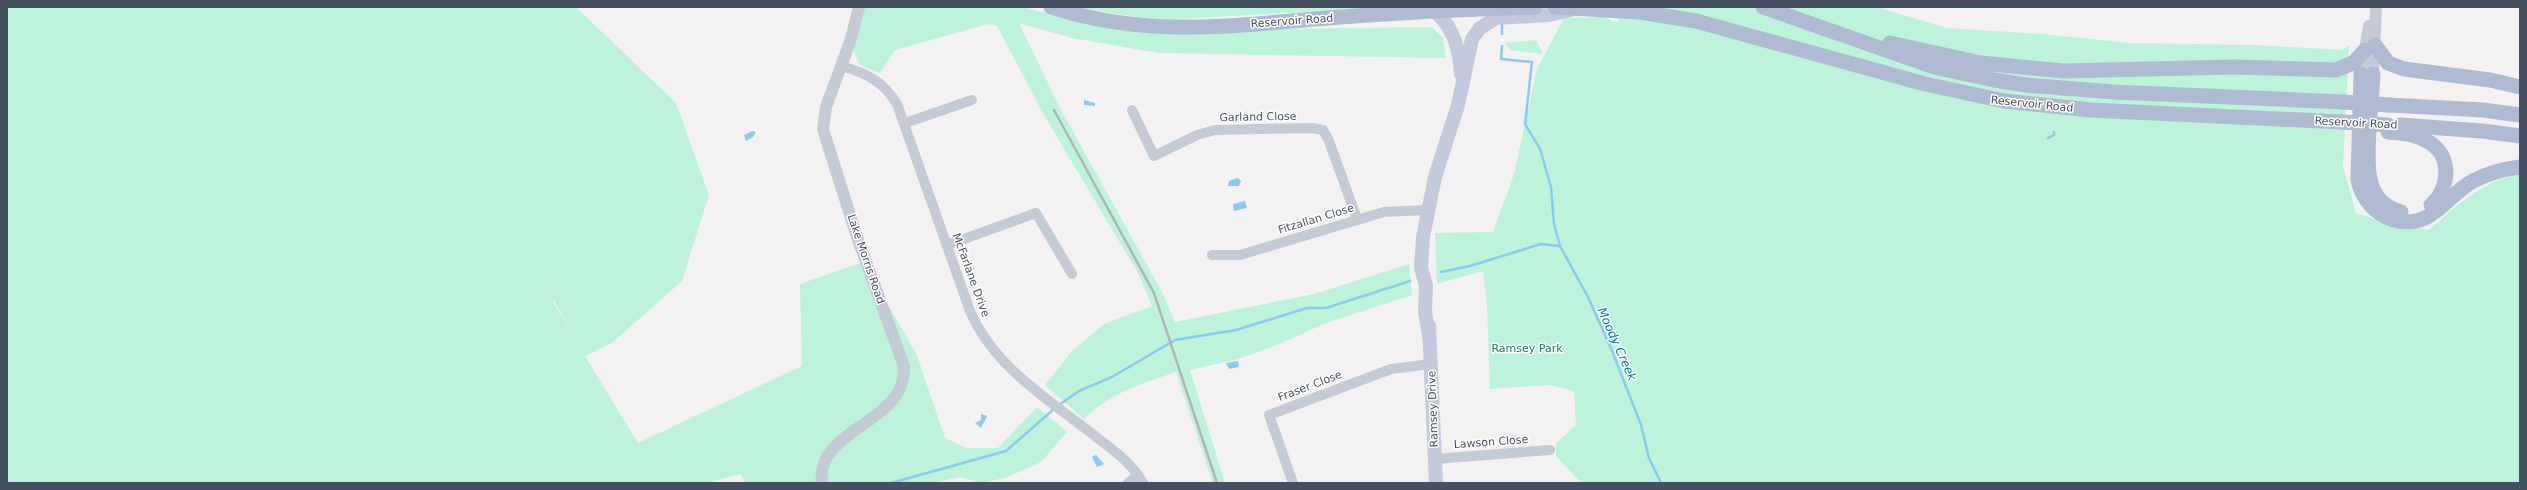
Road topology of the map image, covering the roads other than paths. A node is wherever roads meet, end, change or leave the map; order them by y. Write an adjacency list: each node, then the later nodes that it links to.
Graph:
1 (859, 7): 13 (street, Lake Morris Road)
2 (1051, 7): 10 (main road, Reservoir Road)
3 (1535, 7): 8 (main road, Reservoir Road)
4 (1555, 7): 9 (main road, Reservoir Road)
5 (1763, 7): 11 (main road, Reservoir Road)
6 (2371, 7): 12 (street)
7 (2376, 7): 12 (street)
8 (1463, 8): 10 (main road, Reservoir Road)
9 (1579, 8): 18 (main road, Ramsey Drive); 23 (main road, Reservoir Road, bridge)
10 (1434, 11): 18 (main road, Ramsey Drive)
11 (1815, 25): 14 (main road); 21 (main road, Reservoir Road, bridge)
12 (2370, 47): 14 (main road); 15 (street); 16 (main road)
13 (841, 66): 22 (street, McFarlane Drive); 35 (street, Lake Morris Road)
14 (2318, 69): 15 (main road)
15 (2367, 74): 16 (main road); 23 (main road); 25 (main road)
16 (2431, 74): 17 (main road)
17 (2520, 87)
18 (1460, 91): 26 (main road, Ramsey Drive)
19 (972, 100): 22 (street)
20 (1132, 110): 27 (street, Garland Close)
21 (2520, 115)
22 (905, 123): 28 (street, McFarlane Drive)
23 (2388, 128): 24 (main road, Reservoir Road)
24 (2520, 136)
25 (2520, 167)
26 (1428, 210): 27 (street, Fitzallan Close); 31 (main road, Ramsey Drive)
27 (1357, 219): 29 (street, Fitzallan Close)
28 (947, 244): 30 (street); 34 (street, McFarlane Drive)
29 (1212, 256)
30 (1072, 274)
31 (1431, 364): 33 (main road, Ramsey Drive); 37 (street, Fraser Close)
32 (1550, 450): 33 (street, Lawson Close)
33 (1435, 458): 38 (main road, Ramsey Drive)
34 (1140, 479): 36 (street)
35 (822, 483)
36 (1128, 483)
37 (1293, 483)
38 (1436, 483)

